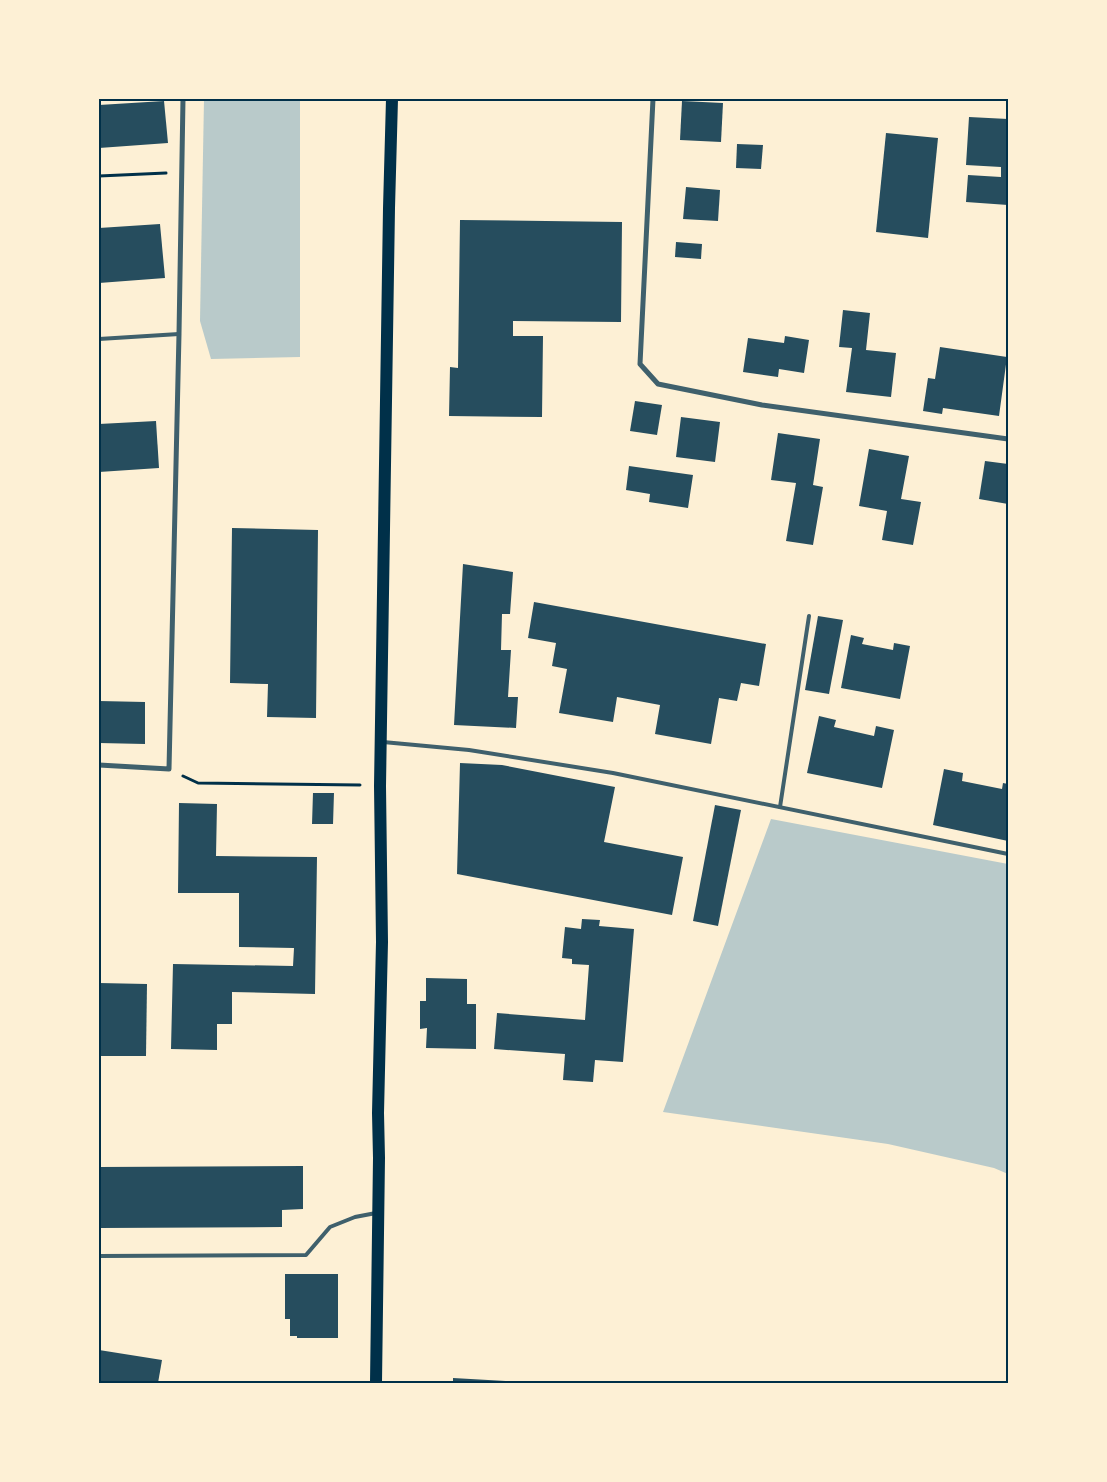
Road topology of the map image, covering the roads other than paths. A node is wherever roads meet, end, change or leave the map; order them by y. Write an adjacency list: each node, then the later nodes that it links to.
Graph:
1 (183, 99): 4 (street)
2 (392, 99): 8 (main road)
3 (652, 99): 6 (street)
4 (179, 334): 5 (lane); 9 (street)
5 (99, 339)
6 (1008, 440)
7 (810, 616): 10 (lane)
8 (381, 742): 10 (lane); 12 (main road)
9 (99, 765)
10 (780, 807): 11 (lane)
11 (1008, 854)
12 (378, 1213): 13 (lane); 14 (main road)
13 (99, 1256)
14 (376, 1383)

